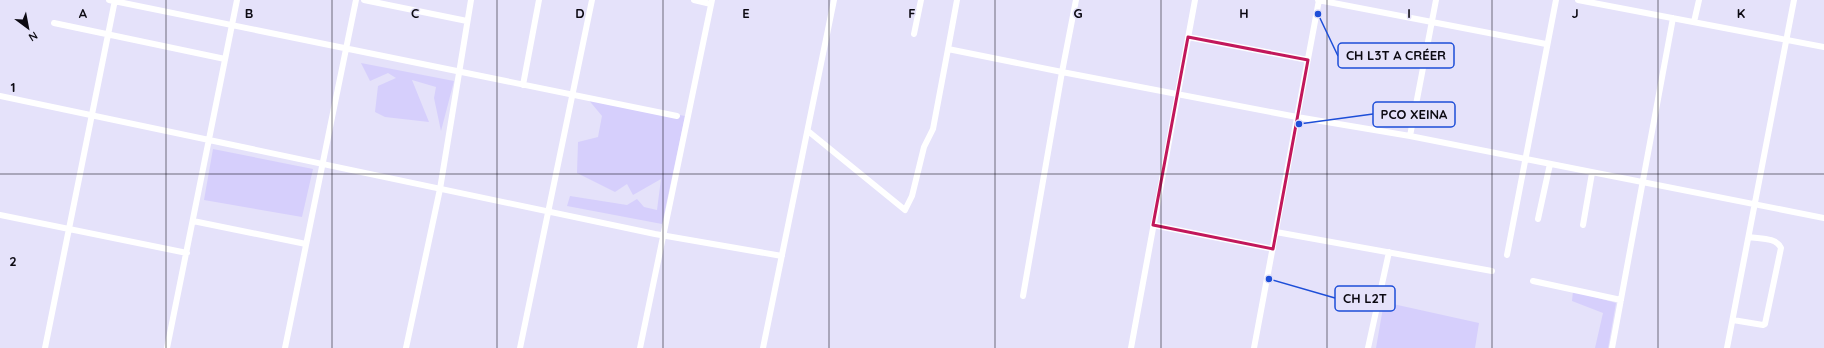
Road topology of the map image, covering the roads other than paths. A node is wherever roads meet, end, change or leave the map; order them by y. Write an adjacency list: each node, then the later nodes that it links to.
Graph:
1 (113, 0): 26 (street); 27 (street)
2 (237, 0): 26 (street)
3 (356, 0): 33 (street)
4 (364, 0): 22 (street)
5 (471, 0): 22 (street)
6 (538, 0): 39 (street)
7 (592, 0): 40 (street)
8 (694, 0): 20 (street)
9 (834, 0): 46 (street)
10 (921, 0): 28 (street)
11 (957, 0): 34 (street)
12 (1076, 0): 38 (street)
13 (1195, 0): 29 (street)
14 (1318, 0): 23 (street); 36 (street)
15 (1436, 0): 23 (street)
16 (1556, 0): 31 (street)
17 (1578, 0): 21 (street)
18 (1699, 0): 24 (street)
19 (1794, 0): 30 (street)
20 (712, 2): 65 (street)
21 (1673, 18): 24 (street); 53 (street)
22 (467, 21): 37 (street)
23 (1432, 22): 31 (street); 47 (street)
24 (1694, 22): 30 (street)
25 (54, 23): 27 (street)
26 (232, 25): 33 (street); 35 (street)
27 (108, 34): 35 (street); 43 (street)
28 (914, 34)
29 (1188, 37): 36 (street); 41 (street)
30 (1786, 40): 32 (street); 55 (street)
31 (1546, 44): 49 (street)
32 (1824, 47)
33 (346, 48): 37 (street); 51 (street)
34 (948, 49): 38 (street); 46 (street)
35 (225, 59): 48 (street)
36 (1308, 60): 45 (street)
37 (459, 72): 39 (street); 54 (street)
38 (1062, 72): 41 (street); 75 (street)
39 (523, 85): 40 (street)
40 (572, 95): 44 (street); 56 (street)
41 (1178, 95): 45 (street); 61 (street)
42 (0, 96): 43 (street)
43 (92, 116): 48 (street); 63 (street)
44 (677, 116)
45 (1297, 117): 47 (street); 64 (street)
46 (808, 131): 72 (street)
47 (1410, 136): 49 (street)
48 (209, 141): 51 (street); 60 (street)
49 (1526, 160): 50 (street); 71 (street)
50 (1550, 164): 52 (street); 59 (street)
51 (322, 165): 54 (street); 67 (street)
52 (1592, 173): 53 (street); 62 (street)
53 (1643, 183): 55 (street); 76 (street)
54 (440, 189): 56 (street); 81 (street)
55 (1755, 205): 58 (street); 66 (street)
56 (548, 211): 65 (street); 82 (street)
57 (0, 215): 63 (street)
58 (1824, 218)
59 (1538, 219)
60 (193, 221): 67 (street); 70 (street)
61 (1154, 225): 68 (street); 85 (street)
62 (1583, 225)
63 (69, 229): 70 (street); 78 (street)
64 (1276, 232): 68 (street); 69 (street)
65 (663, 236): 72 (street); 83 (street)
66 (1749, 237): 77 (street); 77 (street)
67 (306, 244): 80 (street)
68 (1273, 249): 86 (street)
69 (1389, 252): 73 (street); 87 (street)
70 (187, 253): 79 (street)
71 (1507, 255)
72 (782, 256): 84 (street)
73 (1492, 271)
74 (1533, 281): 76 (street)
75 (1023, 296)
76 (1621, 300): 88 (street)
77 (1733, 320): 89 (street)
78 (45, 348)
79 (167, 348)
80 (285, 348)
81 (406, 348)
82 (520, 348)
83 (640, 348)
84 (763, 348)
85 (1131, 348)
86 (1254, 348)
87 (1368, 348)
88 (1612, 348)
89 (1727, 348)

